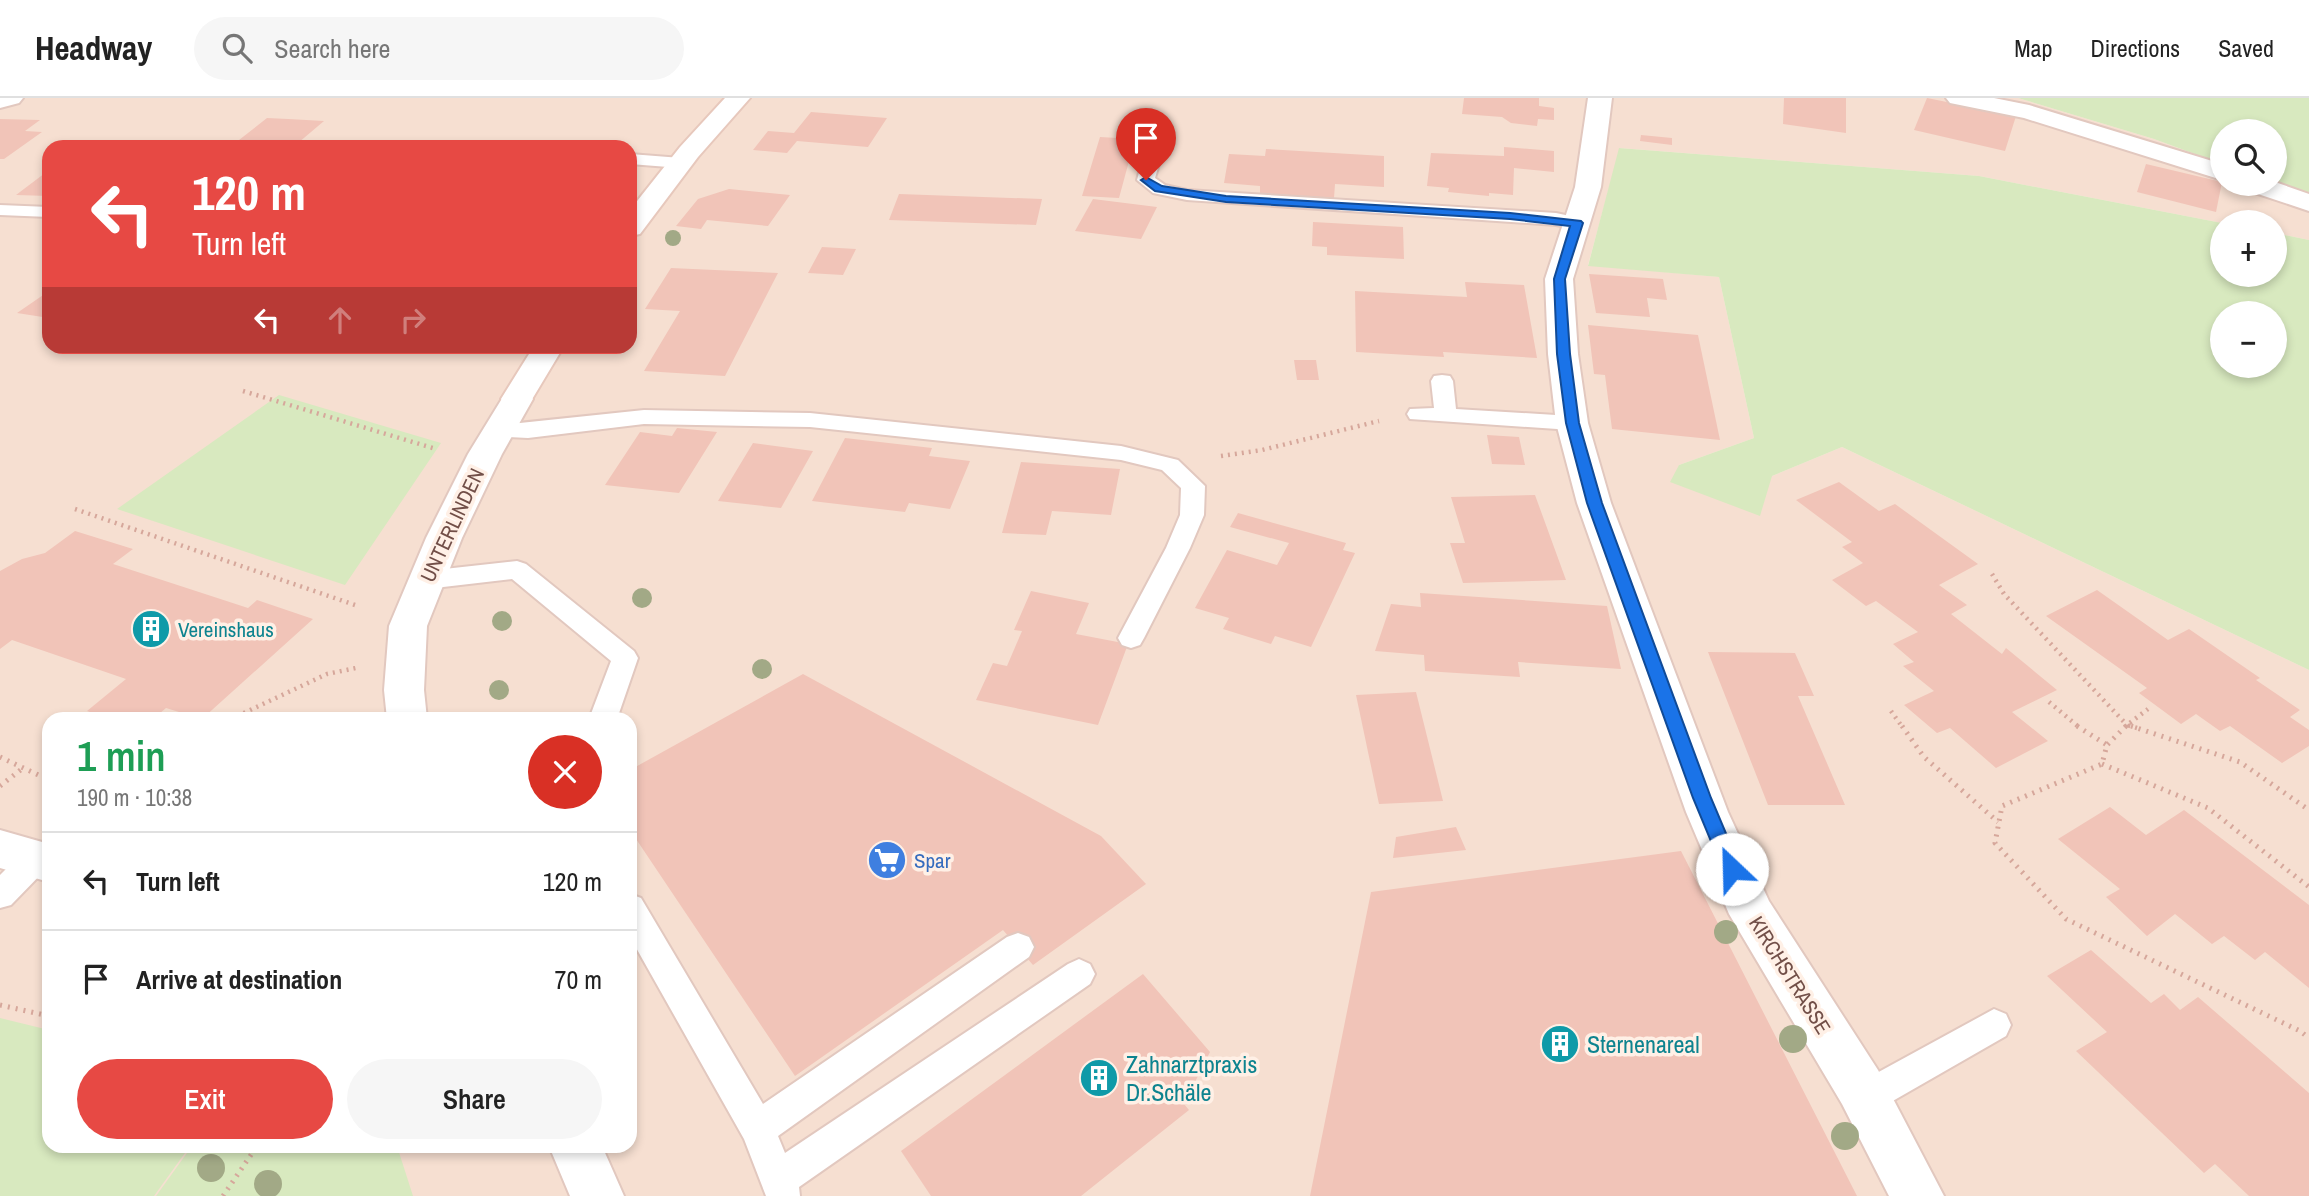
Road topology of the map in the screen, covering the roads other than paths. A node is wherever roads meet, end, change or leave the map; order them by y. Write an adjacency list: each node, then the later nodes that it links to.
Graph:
1 (11, 98): 5 (street)
2 (738, 98): 8 (street)
3 (1600, 98): 15 (street, KIRCHSTRASSE)
4 (1958, 98): 9 (street)
5 (0, 102)
6 (1153, 154): 15 (lane)
7 (637, 160): 8 (lane)
8 (681, 163): 14 (street)
9 (2210, 168)
10 (2287, 195): 11 (street)
11 (2309, 203)
12 (0, 210): 13 (lane)
13 (42, 212)
14 (637, 219)
15 (1577, 223): 20 (street, KIRCHSTRASSE)
16 (544, 354): 21 (street, UNTERLINDEN)
17 (1442, 381): 19 (lane)
18 (1418, 414): 19 (lane)
19 (1446, 415): 20 (lane)
20 (1572, 423): 32 (street, KIRCHSTRASSE)
21 (498, 430): 22 (street, UNTERLINDEN); 23 (lane)
22 (426, 580): 24 (street, UNTERLINDEN); 25 (lane)
23 (1130, 638)
24 (406, 712)
25 (606, 712)
26 (28, 858): 27 (lane)
27 (0, 895)
28 (637, 920): 33 (lane)
29 (1018, 947): 33 (lane)
30 (1079, 974): 35 (lane)
31 (1994, 1025): 32 (lane)
32 (1866, 1098): 37 (street, KIRCHSTRASSE)
33 (758, 1129): 35 (lane)
34 (578, 1153): 36 (street)
35 (782, 1187)
36 (597, 1196)
37 (1917, 1196)

